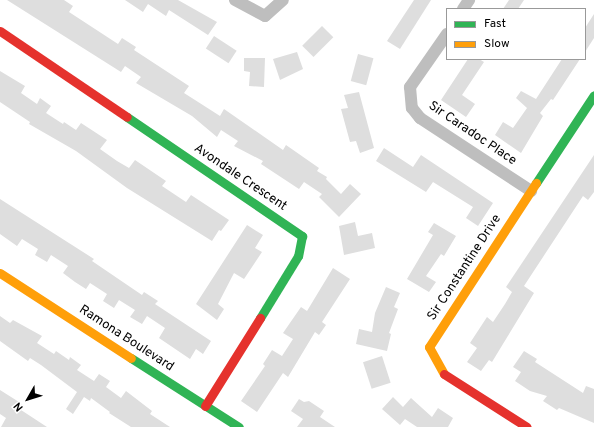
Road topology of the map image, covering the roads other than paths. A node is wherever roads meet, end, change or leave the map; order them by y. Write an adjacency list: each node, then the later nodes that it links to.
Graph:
1 (235, 0): 2 (street)
2 (283, 0)
3 (0, 31): 8 (street, Avondale Crescent)
4 (446, 35): 6 (street, Sir Caradoc Place)
5 (594, 95): 6 (street, Sir Constantine Drive)
6 (531, 190): 10 (street, Sir Constantine Drive)
7 (0, 273): 8 (street, Ramona Boulevard)
8 (205, 406): 9 (street, Ramona Boulevard)
9 (238, 427)
10 (527, 427)

